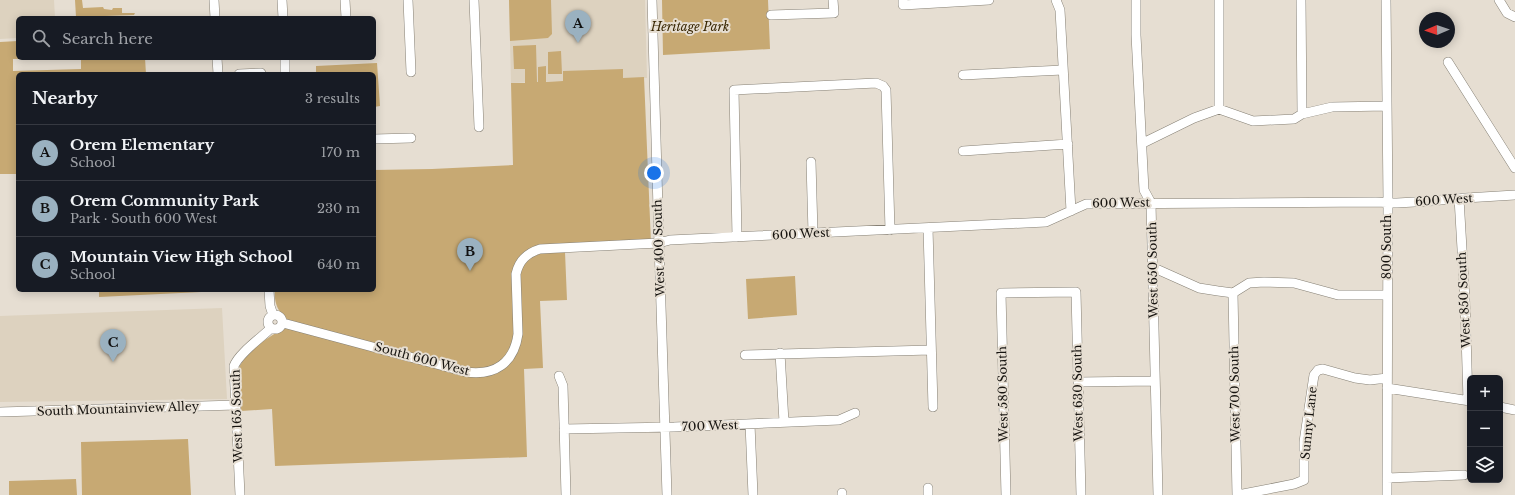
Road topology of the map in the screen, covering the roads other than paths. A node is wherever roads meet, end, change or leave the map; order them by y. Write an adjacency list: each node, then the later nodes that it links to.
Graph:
1 (214, 0): 17 (street)
2 (282, 0): 18 (street)
3 (345, 0): 19 (street)
4 (408, 0): 27 (street)
5 (474, 0): 32 (street)
6 (652, 0): 49 (street, West 400 South)
7 (833, 0): 16 (street)
8 (989, 0): 15 (street)
9 (1056, 0): 24 (street)
10 (1136, 0): 35 (street, West 650 South)
11 (1219, 0): 30 (street)
12 (1301, 0): 31 (street)
13 (1386, 0): 29 (street, 800 South)
14 (1499, 0): 20 (street)
15 (903, 2)
16 (771, 15)
17 (215, 16)
18 (283, 16)
19 (346, 16)
20 (1515, 18)
21 (217, 60): 25 (street)
22 (284, 60): 26 (street)
23 (1448, 62): 39 (street)
24 (1063, 70): 28 (street); 36 (street)
25 (218, 72)
26 (285, 72)
27 (411, 72)
28 (963, 75)
29 (1387, 106): 31 (street); 42 (street, 800 South)
30 (1219, 109): 31 (street); 35 (street)
31 (1302, 114)
32 (479, 127)
33 (411, 138): 34 (street)
34 (376, 139)
35 (1143, 143): 43 (street, West 650 South)
36 (1068, 144): 37 (street); 44 (street)
37 (963, 151)
38 (811, 162): 47 (street)
39 (1515, 168)
40 (1515, 196): 41 (street, 600 West)
41 (1459, 198): 42 (street, 600 West); 61 (street, West 850 South)
42 (1388, 202): 43 (street, 600 West); 54 (street, 800 South)
43 (1151, 203): 44 (street, 600 West); 50 (street, West 650 South)
44 (1071, 211): 45 (street, 600 West)
45 (928, 228): 46 (street, 600 West); 58 (street)
46 (890, 230): 47 (street, 600 West); 48 (street)
47 (813, 233): 48 (street, 600 West)
48 (737, 237): 49 (street, 600 West)
49 (659, 243): 56 (street, South 600 West); 76 (street, West 400 South)
50 (1152, 266): 53 (street); 64 (street, West 650 South)
51 (269, 292): 55 (street)
52 (1076, 292): 65 (street, West 630 South); 84 (street, West 580 South)
53 (1233, 292): 54 (street); 87 (street, West 700 South)
54 (1387, 295): 63 (street, 800 South)
55 (273, 315): 56 (street); 57 (street)
56 (283, 322): 57 (street, West 165 South)
57 (271, 328): 68 (street, West 165 South)
58 (931, 350): 59 (street); 69 (street)
59 (780, 353): 60 (street); 74 (street)
60 (745, 355)
61 (1468, 375)
62 (559, 376): 77 (street)
63 (1387, 378): 66 (street, 800 South); 87 (street, Sunny Lane)
64 (1155, 380): 65 (street); 86 (street, West 650 South)
65 (1078, 382): 85 (street, West 630 South)
66 (1387, 388): 67 (street); 79 (street, 800 South)
67 (1467, 401)
68 (236, 405): 72 (street, South Mountainview Alley); 80 (street, West 165 South)
69 (933, 407)
70 (1503, 408): 71 (street)
71 (1515, 410)
72 (0, 412)
73 (855, 413): 74 (street, 700 West)
74 (784, 422): 75 (street, 700 West)
75 (750, 424): 76 (street, 700 West); 83 (street)
76 (666, 428): 77 (street, 700 West); 82 (street, West 400 South)
77 (564, 429): 81 (street)
78 (1464, 475): 79 (street)
79 (1387, 478): 88 (street, 800 South)
80 (240, 495)
81 (566, 495)
82 (667, 495)
83 (752, 495)
84 (1006, 495)
85 (1081, 495)
86 (1158, 495)
87 (1238, 495)
88 (1387, 495)

